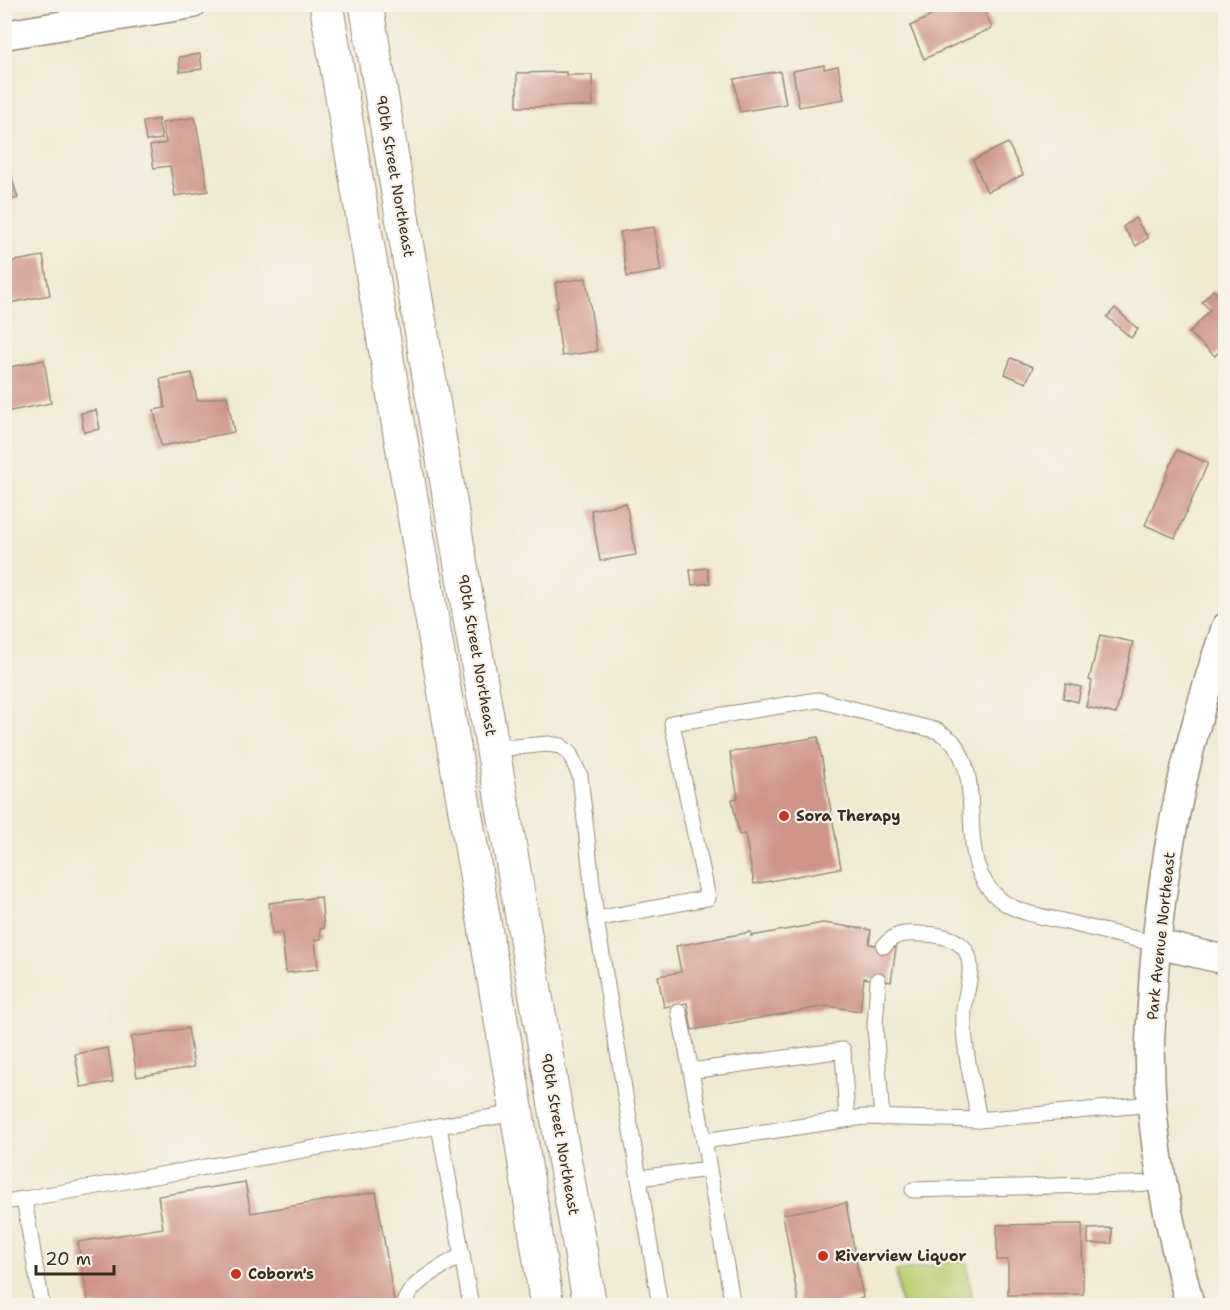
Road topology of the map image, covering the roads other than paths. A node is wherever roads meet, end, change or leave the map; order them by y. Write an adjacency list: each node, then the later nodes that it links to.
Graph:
1 (192, 4): 4 (street)
2 (326, 4): 15 (main road)
3 (366, 4): 6 (main road, 90th Street Northeast)
4 (4, 35)
5 (1226, 627): 8 (street, Park Avenue Northeast)
6 (494, 749): 7 (lane); 33 (main road, 90th Street Northeast)
7 (596, 919): 8 (lane); 22 (lane)
8 (1156, 944): 10 (street); 14 (street, Park Avenue Northeast)
9 (884, 946): 18 (lane)
10 (1226, 960)
11 (878, 980): 16 (lane)
12 (679, 1011): 13 (lane)
13 (691, 1071): 17 (lane); 20 (lane)
14 (1153, 1104): 18 (lane); 23 (street, Park Avenue Northeast)
15 (517, 1113): 19 (lane); 32 (main road)
16 (882, 1118): 17 (lane); 18 (lane)
17 (847, 1119): 20 (lane)
18 (979, 1120)
19 (439, 1126): 25 (lane); 28 (lane)
20 (704, 1141): 21 (lane)
21 (709, 1169): 22 (lane); 35 (lane)
22 (639, 1178): 34 (lane)
23 (1163, 1184): 24 (lane); 27 (street, Park Avenue Northeast)
24 (913, 1190)
25 (24, 1199): 26 (lane); 29 (lane)
26 (4, 1202)
27 (1176, 1250): 36 (street, Park Avenue Northeast); 37 (street, Park Avenue Northeast)
28 (462, 1255): 30 (lane); 31 (lane)
29 (42, 1305)
30 (404, 1305)
31 (471, 1305)
32 (547, 1305)
33 (590, 1305)
34 (660, 1305)
35 (733, 1305)
36 (1190, 1305)
37 (1202, 1305)

